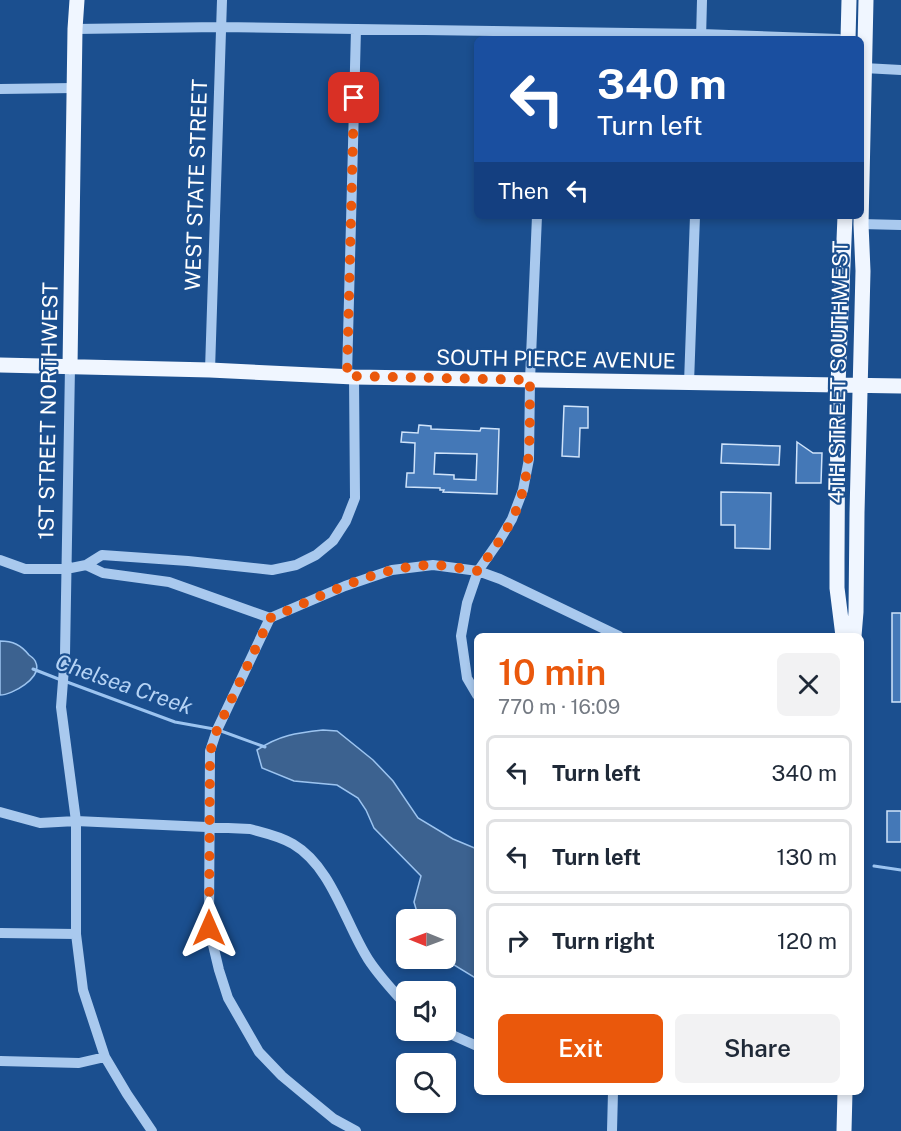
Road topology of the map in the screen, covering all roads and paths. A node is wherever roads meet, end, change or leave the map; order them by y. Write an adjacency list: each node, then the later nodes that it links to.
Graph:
1 (77, 0): 8 (main road, 1ST STREET NORTHWEST)
2 (222, 0): 6 (street, WEST STATE STREET)
3 (702, 0): 10 (street)
4 (849, 0): 11 (main road)
5 (866, 0): 12 (main road, 4TH STREET SOUTHWEST)
6 (220, 27): 7 (street); 8 (street); 24 (street, WEST STATE STREET)
7 (356, 29): 9 (street); 25 (street)
8 (75, 30): 14 (main road, 1ST STREET NORTHWEST)
9 (544, 35): 10 (street)
10 (701, 36)
11 (848, 36)
12 (864, 68): 13 (street)
13 (901, 70)
14 (74, 88): 15 (street); 23 (main road, 1ST STREET NORTHWEST)
15 (0, 89)
16 (537, 219): 26 (street)
17 (695, 219): 27 (street)
18 (845, 219): 28 (main road, 4TH STREET SOUTHWEST)
19 (861, 219): 20 (main road, 4TH STREET SOUTHWEST)
20 (861, 224): 21 (street); 29 (main road, 4TH STREET SOUTHWEST)
21 (901, 225)
22 (0, 365): 23 (main road, SOUTH PIERCE AVENUE)
23 (70, 367): 24 (main road, SOUTH PIERCE AVENUE); 33 (street, 1ST STREET NORTHWEST)
24 (210, 370): 25 (main road, SOUTH PIERCE AVENUE)
25 (351, 376): 26 (main road, SOUTH PIERCE AVENUE); 32 (street)
26 (530, 380): 27 (main road, SOUTH PIERCE AVENUE); 34 (street)
27 (689, 383): 28 (main road, SOUTH PIERCE AVENUE)
28 (838, 385): 29 (main road, SOUTH PIERCE AVENUE); 37 (main road, 4TH STREET SOUTHWEST)
29 (860, 385): 30 (main road, SOUTH PIERCE AVENUE); 38 (main road, 4TH STREET SOUTHWEST)
30 (901, 386)
31 (0, 560): 33 (street)
32 (87, 565): 33 (street); 35 (street)
33 (66, 569): 41 (street, 1ST STREET NORTHWEST)
34 (478, 571): 35 (street); 36 (street); 39 (street)
35 (270, 618): 42 (street)
36 (613, 633)
37 (843, 633)
38 (854, 633)
39 (474, 689)
40 (0, 812): 41 (street)
41 (76, 821): 42 (street); 44 (street, 1ST STREET NORTHWEST)
42 (209, 827): 45 (street); 53 (street)
43 (0, 933): 44 (street)
44 (76, 934): 48 (street, 1ST STREET NORTHWEST)
45 (396, 994)
46 (456, 1037): 47 (street)
47 (474, 1046)
48 (105, 1057): 49 (street); 52 (street, 1ST STREET NORTHWEST)
49 (0, 1061)
50 (613, 1095): 54 (street)
51 (845, 1095): 55 (main road)
52 (152, 1131)
53 (356, 1131)
54 (612, 1131)
55 (844, 1131)

